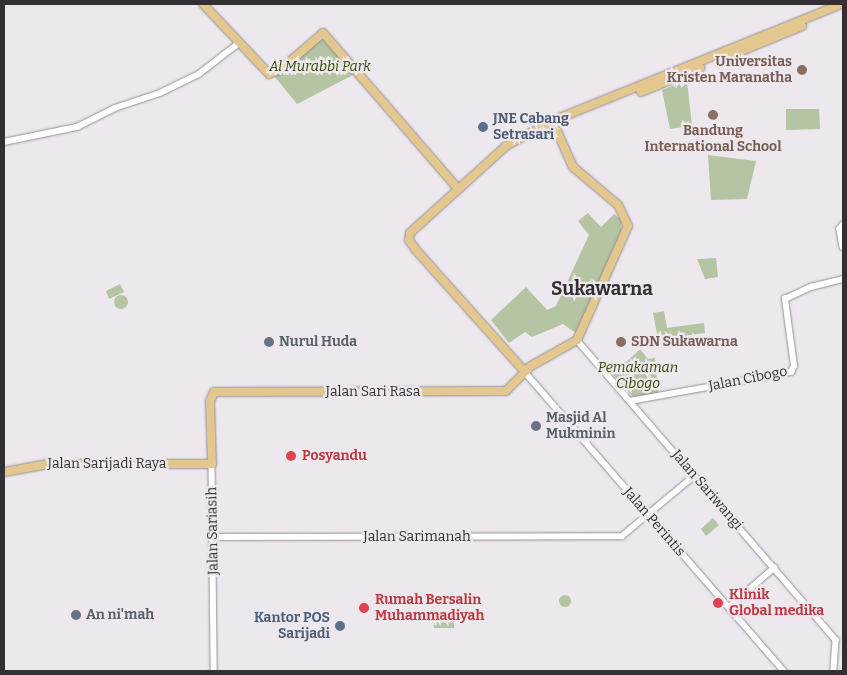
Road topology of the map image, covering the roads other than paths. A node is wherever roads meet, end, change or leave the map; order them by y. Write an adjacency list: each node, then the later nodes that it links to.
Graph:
1 (203, 4): 4 (main road)
2 (842, 4): 5 (main road)
3 (843, 9): 6 (main road)
4 (238, 44): 7 (street); 8 (main road)
5 (549, 126): 6 (main road); 8 (main road)
6 (557, 131): 12 (main road)
7 (4, 142)
8 (458, 189): 13 (main road)
9 (843, 225): 10 (street)
10 (843, 247)
11 (843, 279): 15 (street, Jalan Cibogo)
12 (577, 340): 13 (main road, Jalan Sari Rasa); 15 (street, Jalan Sariwangi)
13 (525, 372): 14 (main road, Jalan Sari Rasa); 19 (street, Jalan Perintis)
14 (214, 392): 16 (main road, Jalan Sariasih)
15 (630, 401): 18 (street, Jalan Sariwangi)
16 (212, 464): 17 (main road, Jalan Sarijadi Raya); 20 (street, Jalan Sariasih)
17 (4, 472)
18 (694, 476): 19 (street); 21 (street, Jalan Sariwangi)
19 (648, 515): 20 (street, Jalan Sarimanah); 22 (street, Jalan Perintis)
20 (212, 537): 23 (street, Jalan Sariasih)
21 (774, 568): 22 (street); 25 (street, Jalan Sariwangi)
22 (729, 607): 24 (street, Jalan Perintis)
23 (214, 671)
24 (784, 671)
25 (834, 671)

